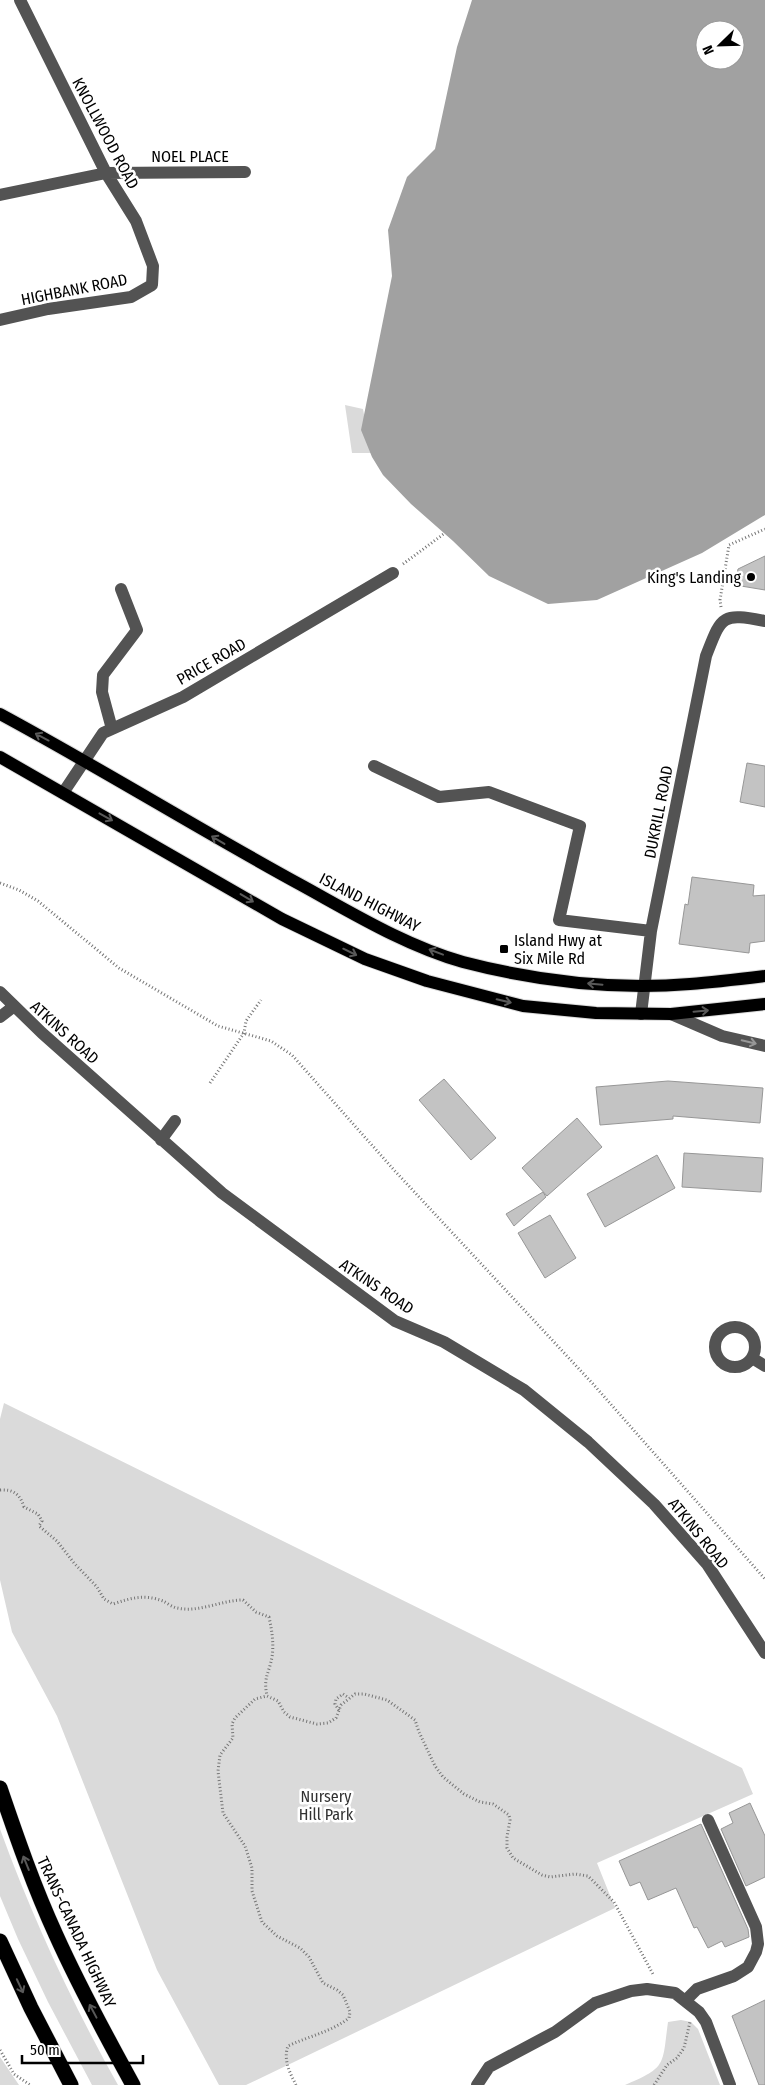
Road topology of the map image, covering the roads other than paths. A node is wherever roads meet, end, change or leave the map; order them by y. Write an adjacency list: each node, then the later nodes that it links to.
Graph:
1 (20, 0): 2 (street, KNOLLWOOD ROAD)
2 (106, 172): 3 (street, NOEL PLACE); 4 (street, NOEL PLACE); 5 (street, KNOLLWOOD ROAD)
3 (245, 172)
4 (0, 195)
5 (152, 285): 6 (street, HIGHBANK ROAD)
6 (0, 320)
7 (392, 573): 11 (street, PRICE ROAD)
8 (122, 589): 11 (street)
9 (765, 621): 16 (street, DUKRILL ROAD)
10 (0, 714): 13 (main road, ISLAND HIGHWAY, one-way to 10)
11 (112, 729): 13 (street, PRICE ROAD)
12 (0, 757): 15 (main road)
13 (84, 759): 15 (street, PRICE ROAD); 18 (main road, ISLAND HIGHWAY, one-way to 13)
14 (374, 766): 16 (street)
15 (63, 793): 22 (main road, one-way to 22)
16 (651, 931): 18 (street, DUKRILL ROAD)
17 (765, 976): 18 (main road, ISLAND HIGHWAY)
18 (643, 985): 22 (street, DUKRILL ROAD)
19 (0, 992): 21 (street, ATKINS ROAD)
20 (765, 1004): 23 (main road, one-way to 20)
21 (13, 1006): 24 (street); 27 (street, ATKINS ROAD)
22 (641, 1014): 23 (main road)
23 (671, 1014): 25 (street, one-way to 25)
24 (0, 1017)
25 (765, 1046)
26 (175, 1121): 27 (street)
27 (161, 1140): 30 (street, ATKINS ROAD)
28 (752, 1358): 29 (street)
29 (765, 1366)
30 (765, 1653)
31 (0, 1788): 36 (highway, TRANS-CANADA HIGHWAY, one-way to 31)
32 (708, 1820): 34 (street)
33 (0, 1941): 35 (highway, one-way to 35)
34 (686, 2000): 37 (street); 38 (street)
35 (71, 2085)
36 (133, 2085)
37 (478, 2085)
38 (730, 2085)

